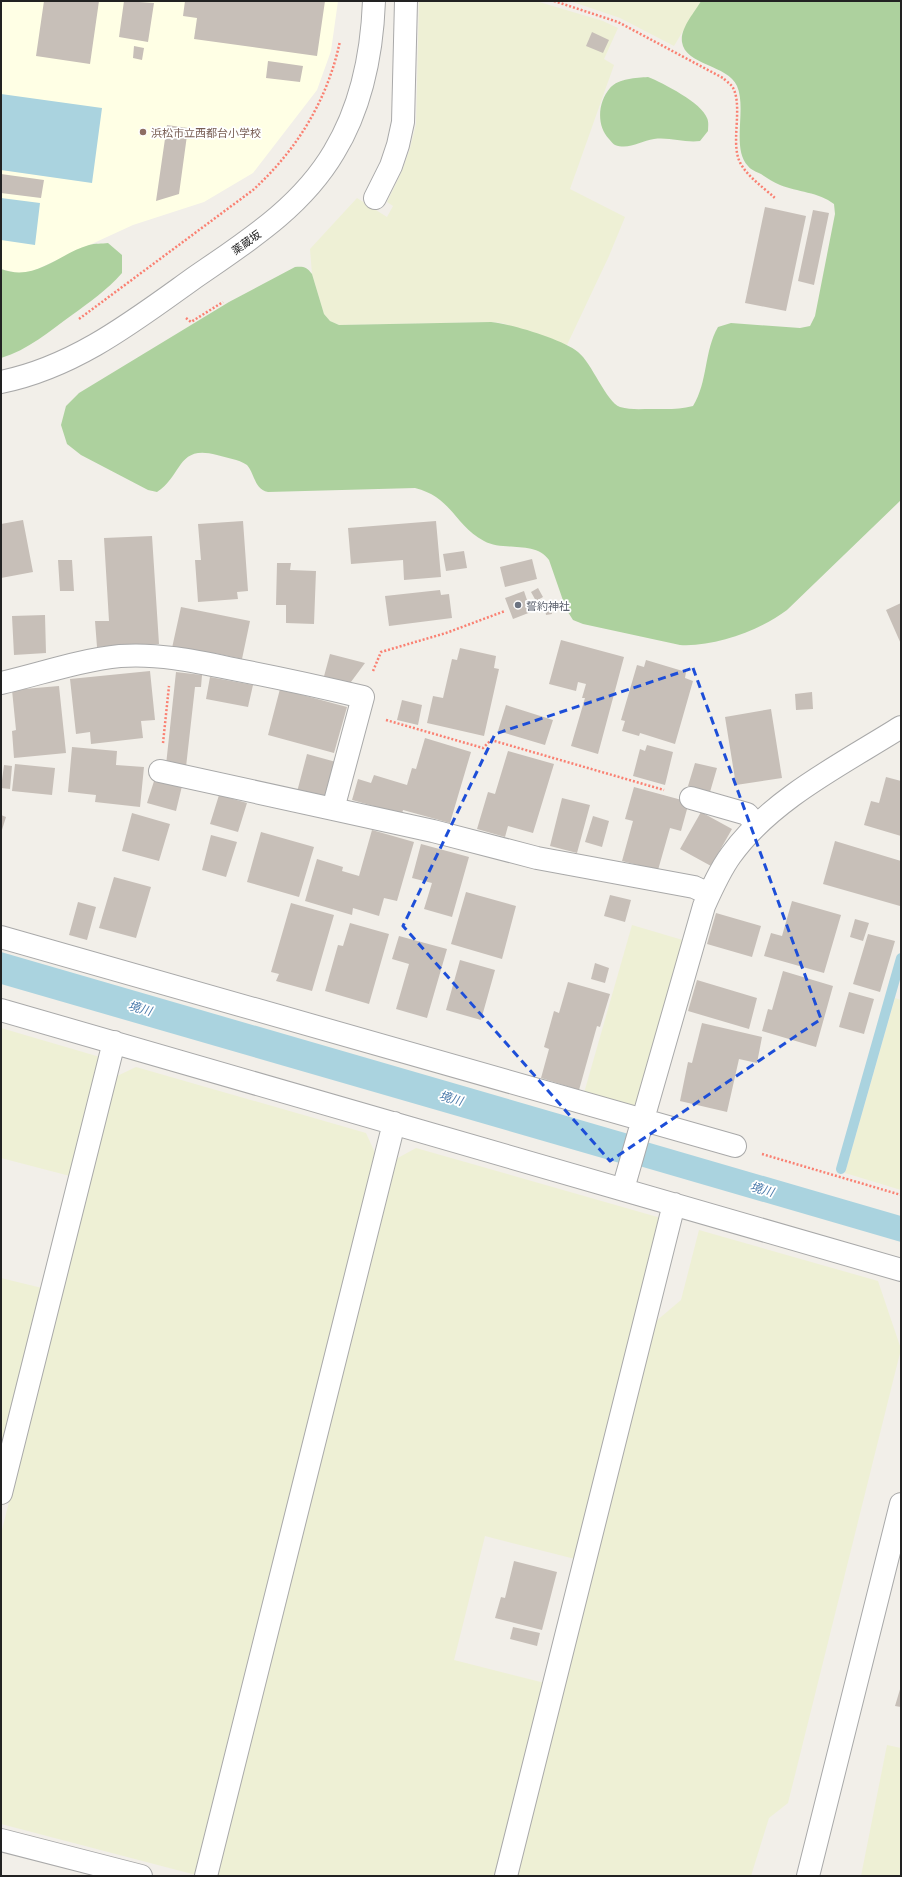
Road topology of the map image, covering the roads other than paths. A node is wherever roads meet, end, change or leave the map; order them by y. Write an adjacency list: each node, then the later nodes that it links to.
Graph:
1 (374, 1): 4 (street, 薬蔵坂)
2 (406, 1): 3 (street)
3 (375, 198)
4 (1, 382)
5 (1, 683): 9 (street)
6 (901, 727): 10 (street)
7 (160, 771): 9 (street)
8 (691, 798): 10 (street)
9 (333, 809): 11 (street)
10 (757, 825): 11 (street)
11 (709, 894): 16 (street)
12 (1, 937): 16 (street)
13 (1, 1010): 14 (street)
14 (114, 1042): 15 (street); 21 (street)
15 (394, 1123): 18 (street); 25 (street)
16 (641, 1126): 17 (street); 18 (street)
17 (735, 1146)
18 (625, 1180): 19 (street)
19 (674, 1204): 20 (street); 26 (street)
20 (901, 1270)
21 (1, 1493)
22 (901, 1504): 27 (street)
23 (1, 1840): 24 (street)
24 (141, 1876)
25 (206, 1876)
26 (506, 1876)
27 (808, 1876)

